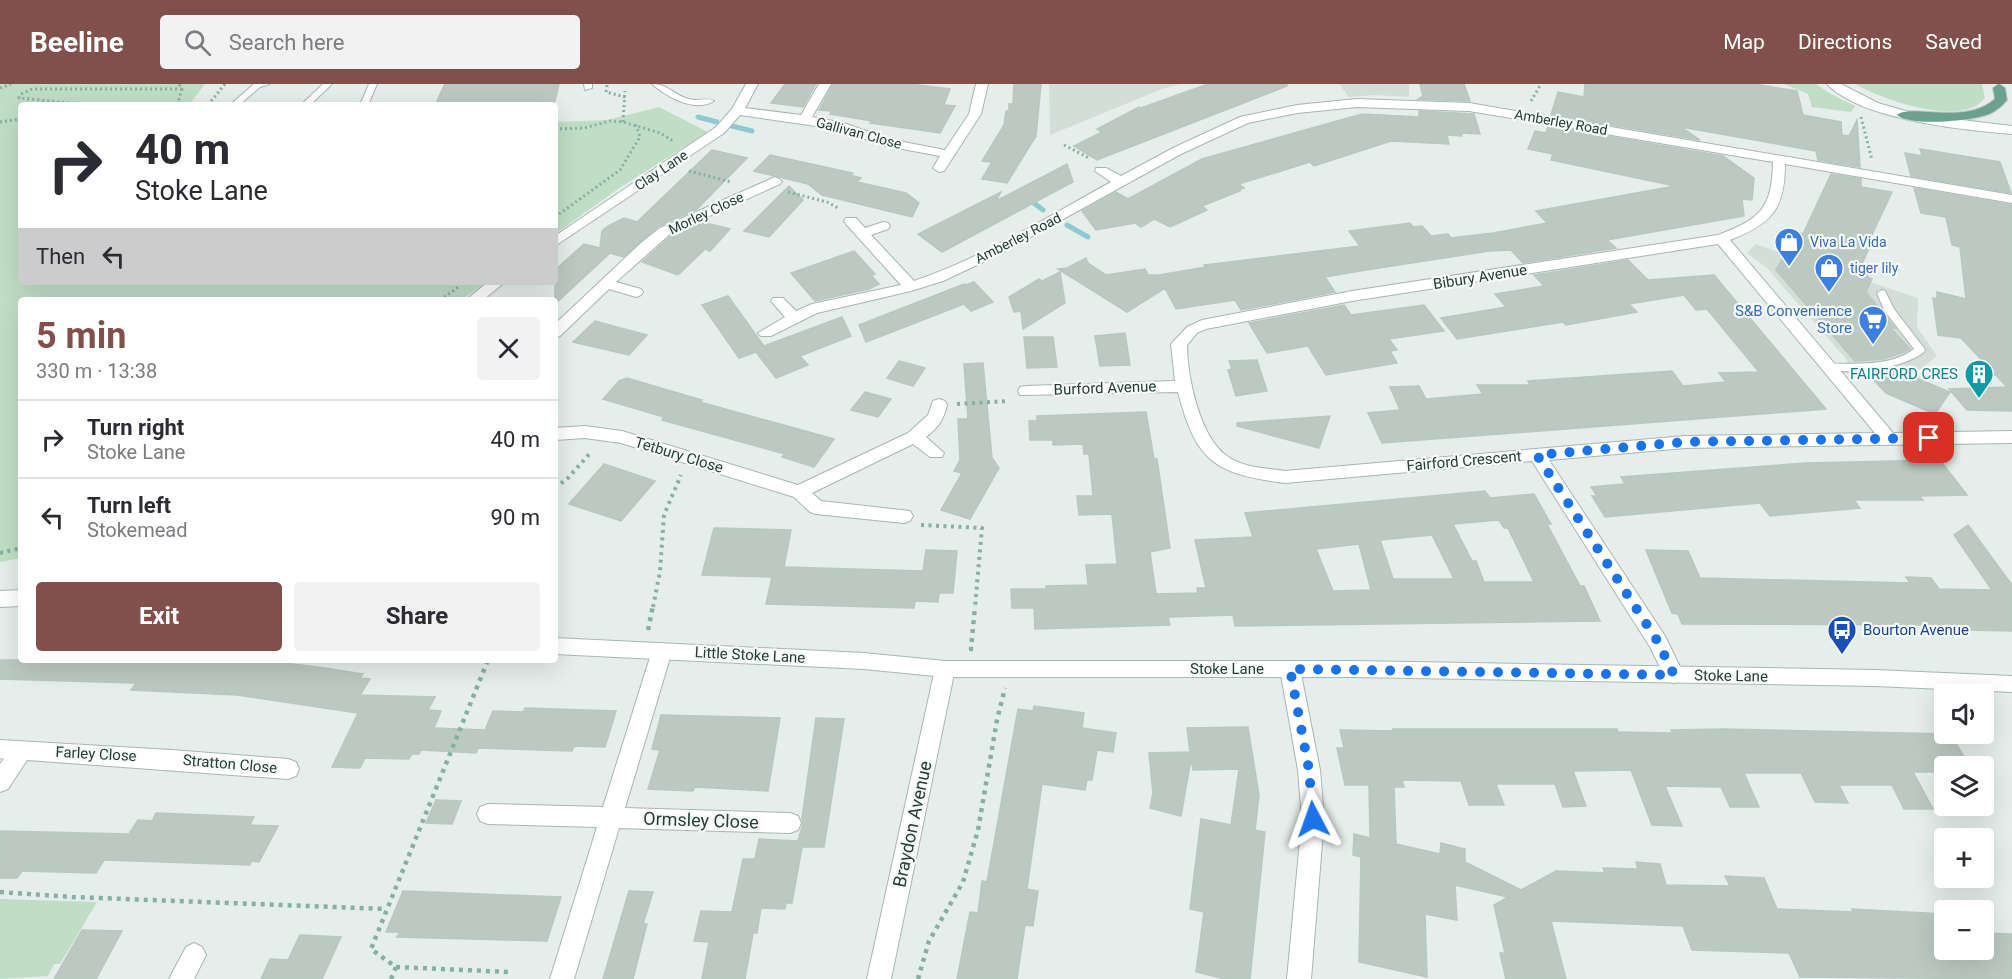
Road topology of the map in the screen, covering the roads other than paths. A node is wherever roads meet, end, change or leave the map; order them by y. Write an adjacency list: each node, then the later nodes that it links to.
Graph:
1 (266, 84): 12 (lane)
2 (328, 84): 13 (lane)
3 (373, 84): 14 (lane)
4 (656, 84): 11 (lane)
5 (752, 84): 15 (street, Clay Lane)
6 (825, 84): 17 (street, Gallivan Close)
7 (982, 84): 21 (street)
8 (1833, 84): 16 (street)
9 (1997, 86): 10 (main road); 16 (main road)
10 (2012, 97)
11 (710, 101)
12 (238, 102)
13 (308, 102)
14 (365, 102)
15 (737, 111): 17 (street, Gallivan Close); 32 (street, Clay Lane)
16 (1903, 115): 19 (street)
17 (805, 119): 21 (street, Gallivan Close)
18 (2012, 120): 19 (street)
19 (1967, 124): 20 (street)
20 (2012, 130)
21 (948, 154): 23 (street)
22 (1779, 159): 26 (street, Amberley Road); 27 (street, Amberley Road); 31 (street, Bibury Avenue)
23 (939, 168)
24 (1101, 171): 26 (street)
25 (738, 182): 33 (street, Morley Close)
26 (1122, 182): 35 (street, Amberley Road)
27 (2012, 199)
28 (851, 221): 30 (street)
29 (883, 226): 30 (street)
30 (862, 233): 35 (street)
31 (1720, 239): 43 (street); 44 (street, Bibury Avenue)
32 (558, 240)
33 (606, 284): 36 (street); 41 (street, Morley Close)
34 (494, 285): 38 (street)
35 (911, 287): 40 (street, Amberley Road)
36 (636, 292)
37 (1882, 293): 43 (lane)
38 (477, 297)
39 (778, 302): 40 (street)
40 (793, 317): 42 (street, Amberley Road)
41 (558, 330)
42 (766, 333)
43 (1828, 367): 49 (street)
44 (1184, 386): 45 (street, Burford Avenue); 52 (street, Fairford Crescent)
45 (1026, 391)
46 (939, 405): 48 (street)
47 (558, 434): 53 (street, Tetbury Close)
48 (914, 437): 51 (street); 53 (street)
49 (1888, 438): 50 (street, Fairford Crescent); 52 (street, Fairford Crescent)
50 (2012, 438)
51 (936, 453)
52 (1537, 455): 61 (street)
53 (800, 492): 54 (street, Tetbury Close)
54 (904, 516)
55 (18, 598): 56 (street)
56 (0, 599)
57 (558, 646): 58 (street, Little Stoke Lane)
58 (652, 651): 59 (street, Little Stoke Lane); 69 (street)
59 (945, 669): 60 (street, Stoke Lane); 74 (street, Braydon Avenue)
60 (1290, 669): 61 (street, Stoke Lane); 75 (street)
61 (1674, 675): 62 (street, Stoke Lane)
62 (2012, 684)
63 (0, 749): 64 (street, Farley Close)
64 (22, 750): 65 (street, Farley Close); 67 (street)
65 (171, 759): 66 (street, Stratton Close)
66 (288, 769)
67 (0, 782)
68 (488, 814): 69 (street, Ormsley Close)
69 (612, 817): 70 (street, Ormsley Close); 73 (street)
70 (790, 823)
71 (194, 955): 72 (street)
72 (182, 979)
73 (562, 979)
74 (879, 979)
75 (1299, 979)

